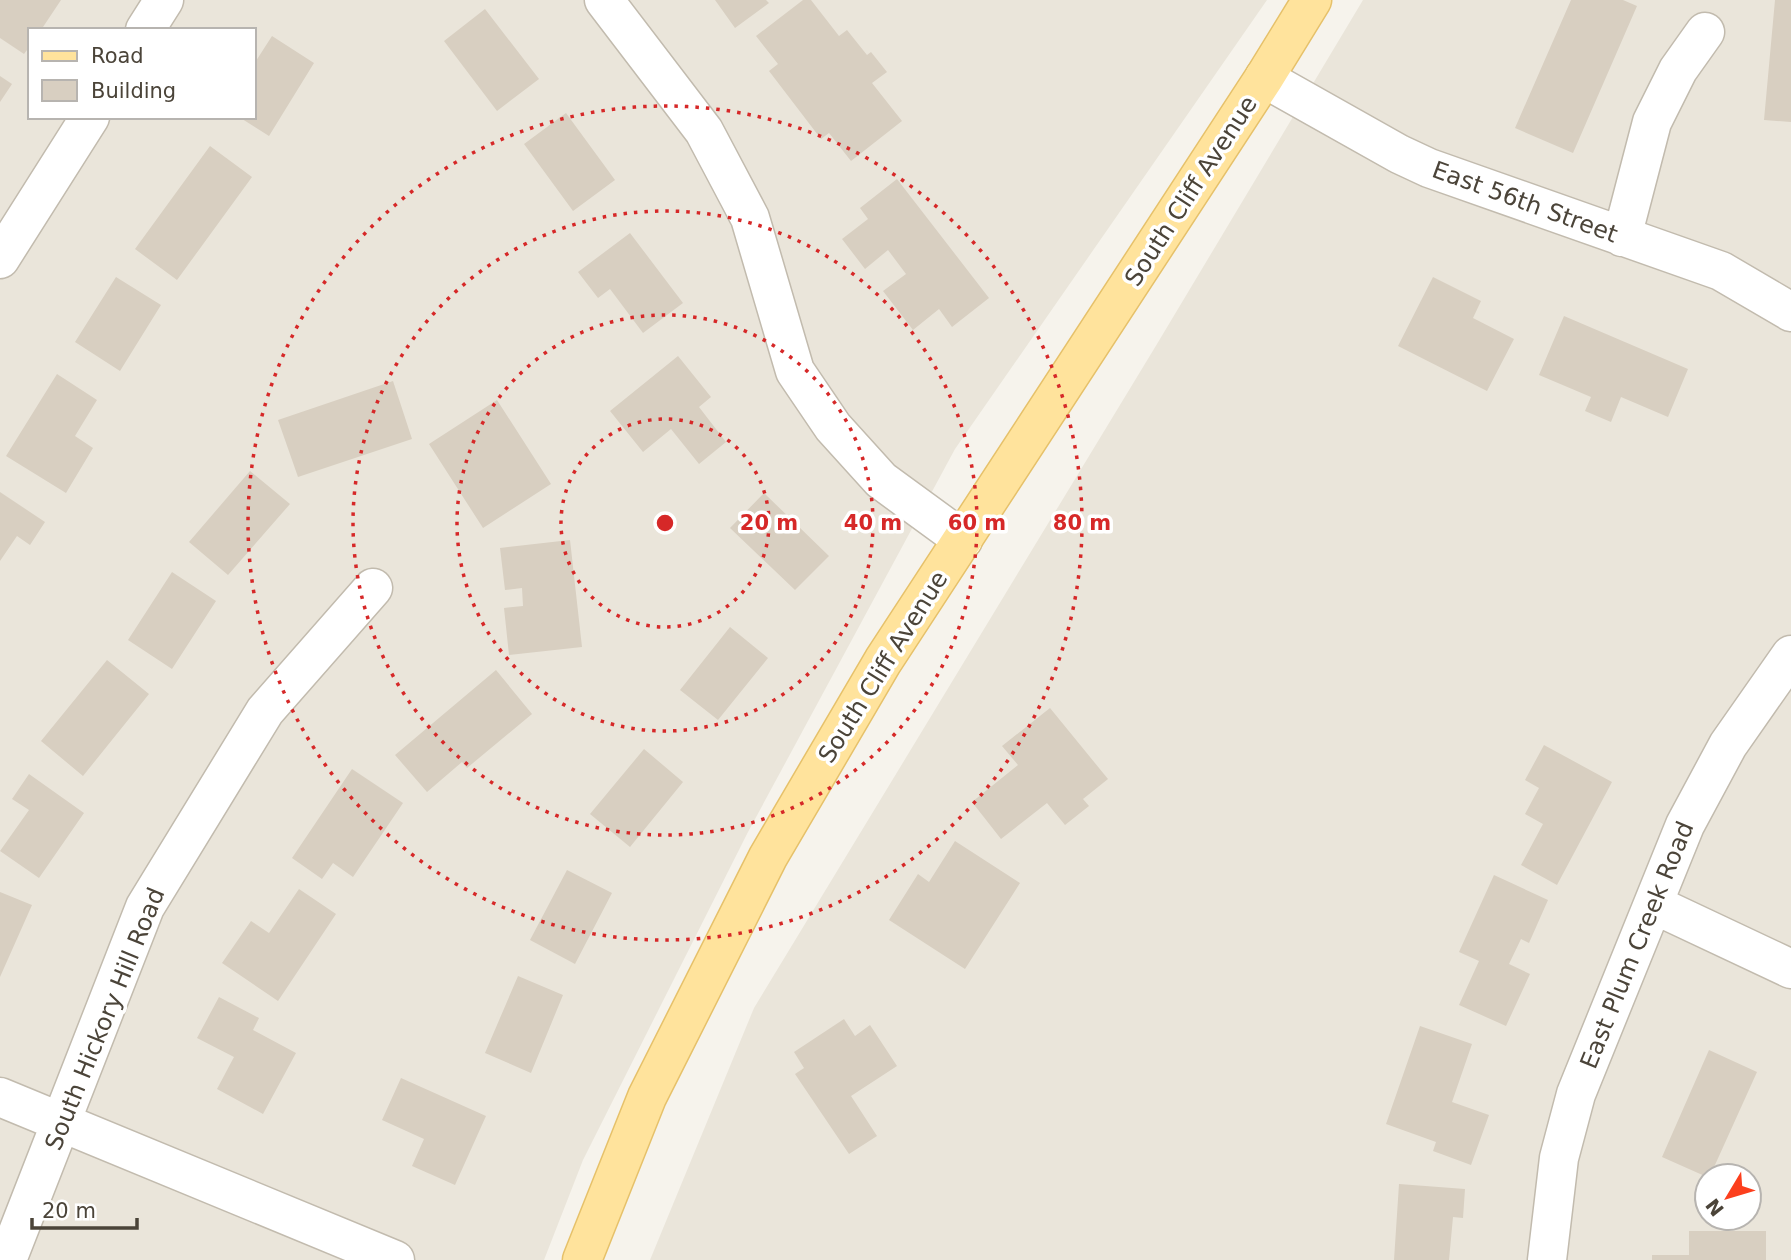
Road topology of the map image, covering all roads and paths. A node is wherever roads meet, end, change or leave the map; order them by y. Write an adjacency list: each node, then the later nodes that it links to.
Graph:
1 (164, 0): 4 (street)
2 (604, 0): 11 (street)
3 (1312, 0): 6 (main road, South Cliff Avenue)
4 (146, 28)
5 (1705, 32): 8 (street)
6 (1264, 78): 8 (street, East 56th Street); 11 (main road, South Cliff Avenue)
7 (89, 119): 9 (street)
8 (1622, 237): 10 (street, East 56th Street)
9 (0, 259)
10 (1791, 312)
11 (963, 540): 20 (main road, South Cliff Avenue)
12 (373, 588): 17 (street, South Hickory Hill Road)
13 (1791, 655): 14 (street, East Plum Creek Road)
14 (1653, 904): 15 (street); 21 (street, East Plum Creek Road)
15 (1791, 969)
16 (0, 1097): 17 (street)
17 (62, 1121): 18 (street, South Hickory Hill Road); 19 (street)
18 (7, 1260)
19 (395, 1260)
20 (582, 1260)
21 (1547, 1260)

